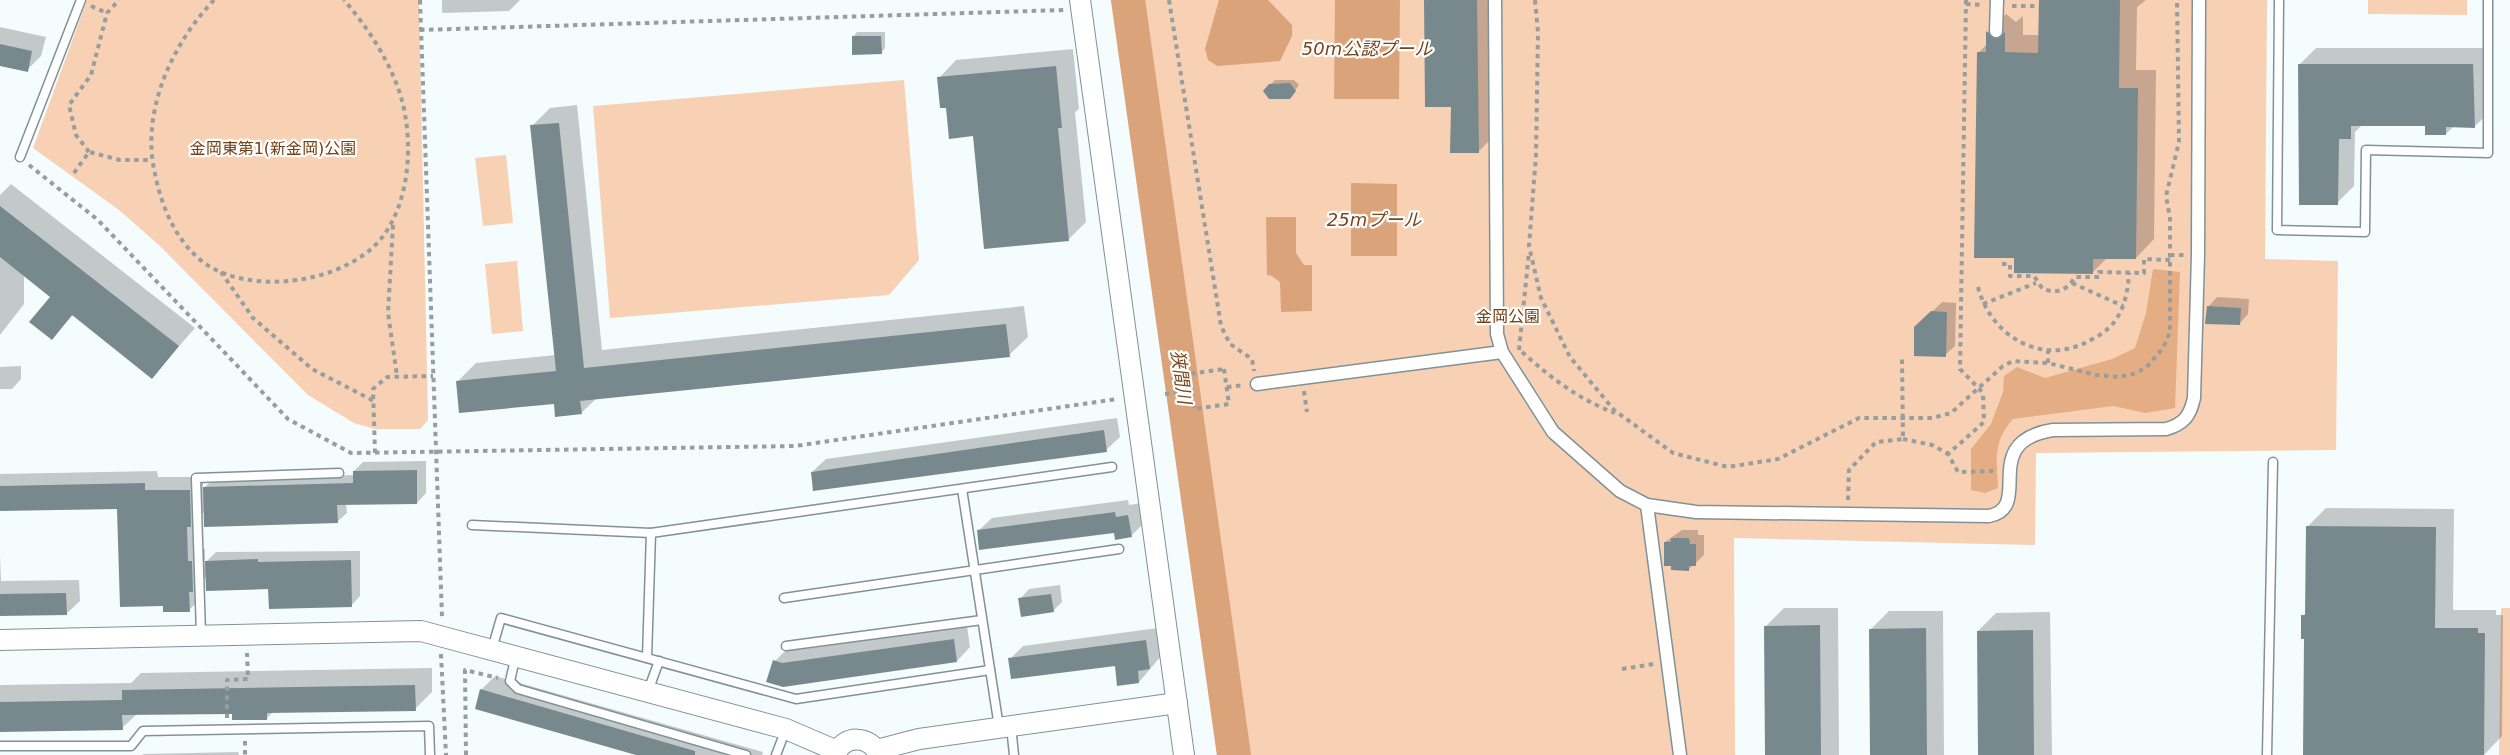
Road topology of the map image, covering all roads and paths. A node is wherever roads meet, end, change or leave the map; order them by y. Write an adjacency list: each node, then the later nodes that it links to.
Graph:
1 (81, 0): 21 (lane)
2 (119, 0): 20 (path)
3 (214, 0): 22 (path)
4 (344, 0): 24 (path)
5 (420, 0): 18 (path)
6 (1169, 0): 41 (path)
7 (1495, 0): 36 (street)
8 (1535, 0): 25 (path)
9 (1966, 0): 42 (path)
10 (1996, 0): 19 (street)
11 (2177, 0): 26 (path)
12 (2199, 0): 55 (street)
13 (2279, 0): 14 (lane)
14 (2488, 0)
15 (1081, 5): 18 (path); 81 (street)
16 (2016, 6): 17 (path)
17 (2039, 6)
18 (420, 30): 40 (path)
19 (1996, 32)
20 (89, 152): 22 (path); 23 (path)
21 (20, 157): 51 (path)
22 (152, 160): 28 (path)
23 (74, 172)
24 (393, 223): 28 (path); 39 (path)
25 (1529, 246): 47 (path); 47 (path)
26 (2170, 260): 29 (path); 38 (path)
27 (2002, 264): 30 (path)
28 (221, 272): 46 (path)
29 (2129, 273): 31 (path); 34 (path)
30 (2036, 283): 31 (path); 33 (path)
31 (2072, 283): 34 (path)
32 (1978, 287): 33 (path)
33 (1983, 304): 35 (path)
34 (2123, 306): 35 (path)
35 (2048, 351): 38 (path)
36 (1502, 352): 41 (street); 59 (street)
37 (1902, 358): 48 (path)
38 (2048, 363): 42 (path)
39 (397, 376): 40 (path); 46 (path)
40 (433, 376): 50 (path)
41 (1257, 384)
42 (1979, 389): 48 (path); 52 (path)
43 (1191, 391): 43 (path); 44 (path)
44 (1165, 394)
45 (1119, 399): 50 (path)
46 (374, 400): 51 (path)
47 (1621, 415): 48 (path)
48 (1903, 418): 49 (path)
49 (1903, 439): 52 (path); 58 (path)
50 (437, 452): 51 (path); 65 (path)
51 (375, 453)
52 (1948, 453): 55 (path)
53 (2273, 462): 96 (lane)
54 (1112, 467): 57 (lane)
55 (2009, 472): 59 (street)
56 (339, 473): 67 (lane)
57 (962, 489): 61 (lane); 63 (lane)
58 (1848, 490)
59 (1647, 505): 76 (street)
60 (472, 525): 61 (lane)
61 (651, 534): 74 (lane)
62 (1119, 549): 63 (lane)
63 (975, 570): 64 (lane); 66 (lane)
64 (784, 598)
65 (442, 617)
66 (982, 620): 69 (lane); 78 (lane)
67 (201, 634): 68 (street); 71 (street)
68 (0, 640)
69 (786, 646)
70 (247, 649): 83 (path)
71 (492, 649): 73 (street); 74 (lane)
72 (440, 651): 89 (path)
73 (516, 655): 79 (lane); 80 (street)
74 (647, 658): 75 (lane)
75 (659, 661): 78 (lane); 80 (lane)
76 (1666, 662): 77 (path); 95 (street)
77 (1622, 669)
78 (990, 670): 82 (lane)
79 (510, 681): 90 (path); 91 (lane)
80 (648, 691): 84 (street)
81 (1177, 703): 82 (street); 94 (street)
82 (1005, 726): 87 (street); 93 (lane)
83 (228, 729): 85 (lane); 88 (lane)
84 (786, 729): 86 (street); 92 (lane)
85 (0, 746)
86 (836, 753): 87 (street)
87 (878, 753)
88 (429, 755)
89 (446, 755)
90 (466, 755)
91 (746, 755)
92 (776, 755)
93 (1014, 755)
94 (1184, 755)
95 (1680, 755)
96 (2267, 755)

